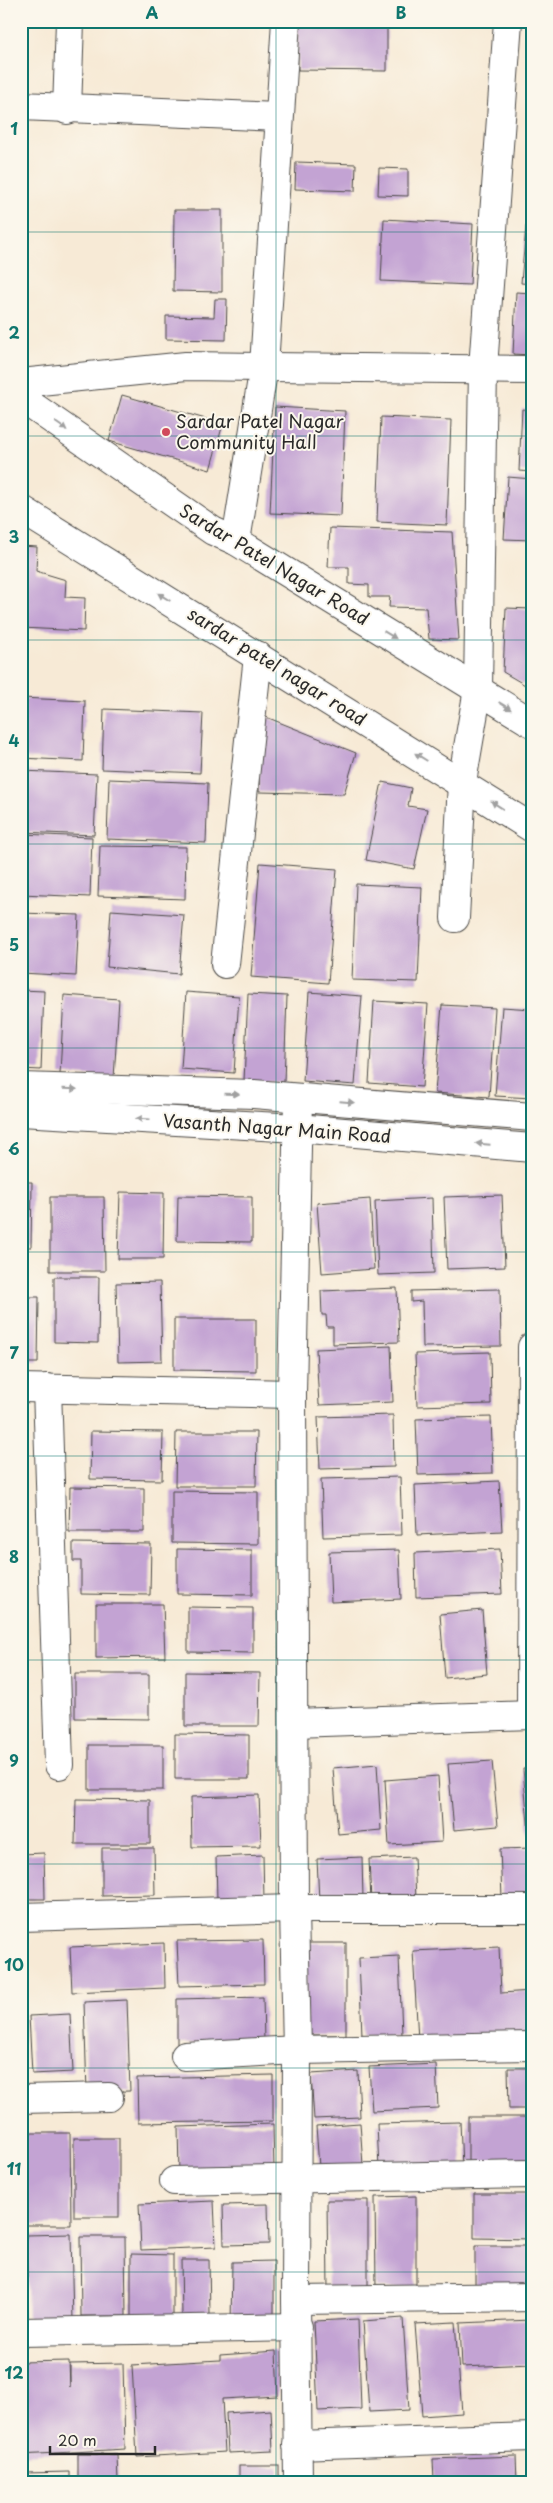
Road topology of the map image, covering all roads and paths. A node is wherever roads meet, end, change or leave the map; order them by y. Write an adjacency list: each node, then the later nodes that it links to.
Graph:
1 (70, 21): 5 (street)
2 (286, 21): 6 (street)
3 (508, 21): 8 (street)
4 (21, 106): 5 (street)
5 (67, 110): 6 (street)
6 (278, 118): 7 (street)
7 (264, 366): 8 (street); 10 (street); 13 (street)
8 (483, 368): 9 (street); 15 (street)
9 (532, 370)
10 (21, 383)
11 (21, 398): 13 (street, Sardar Patel Nagar Road, one-way to 13)
12 (21, 508): 14 (street, sardar patel nagar road, one-way to 12)
13 (236, 542): 15 (street, Sardar Patel Nagar Road, one-way to 15)
14 (258, 656): 17 (street, sardar patel nagar road, one-way to 14); 20 (street)
15 (478, 689): 16 (street, Sardar Patel Nagar Road, one-way to 16); 17 (street)
16 (532, 722)
17 (462, 782): 18 (street, sardar patel nagar road, one-way to 17); 19 (street)
18 (532, 828)
19 (455, 918)
20 (225, 964)
21 (21, 1087): 22 (street, Vasanth Nagar Main Road, one-way to 22)
22 (298, 1098): 24 (street, Vasanth Nagar Main Road, one-way to 24); 25 (street)
23 (21, 1112): 25 (street, Vasanth Nagar Main Road, one-way to 23)
24 (532, 1117)
25 (296, 1128): 26 (street, Vasanth Nagar Main Road, one-way to 25); 29 (street)
26 (532, 1148)
27 (532, 1347): 30 (street)
28 (34, 1388): 29 (street); 34 (street)
29 (292, 1394): 33 (street)
30 (531, 1467): 31 (street)
31 (531, 1595): 32 (street)
32 (531, 1715): 33 (street)
33 (294, 1723): 36 (street)
34 (59, 1765)
35 (527, 1909): 36 (street)
36 (294, 1910): 37 (street); 39 (street)
37 (21, 1917)
38 (532, 2046): 39 (street)
39 (297, 2050): 40 (street); 44 (street)
40 (186, 2056)
41 (109, 2096): 42 (street)
42 (21, 2099)
43 (532, 2174): 44 (street)
44 (298, 2179): 45 (street); 47 (street)
45 (174, 2180)
46 (532, 2297): 47 (street)
47 (296, 2300): 48 (street)
48 (298, 2328): 49 (street); 51 (street)
49 (21, 2332)
50 (532, 2437): 51 (street)
51 (298, 2445): 52 (street)
52 (298, 2482)

